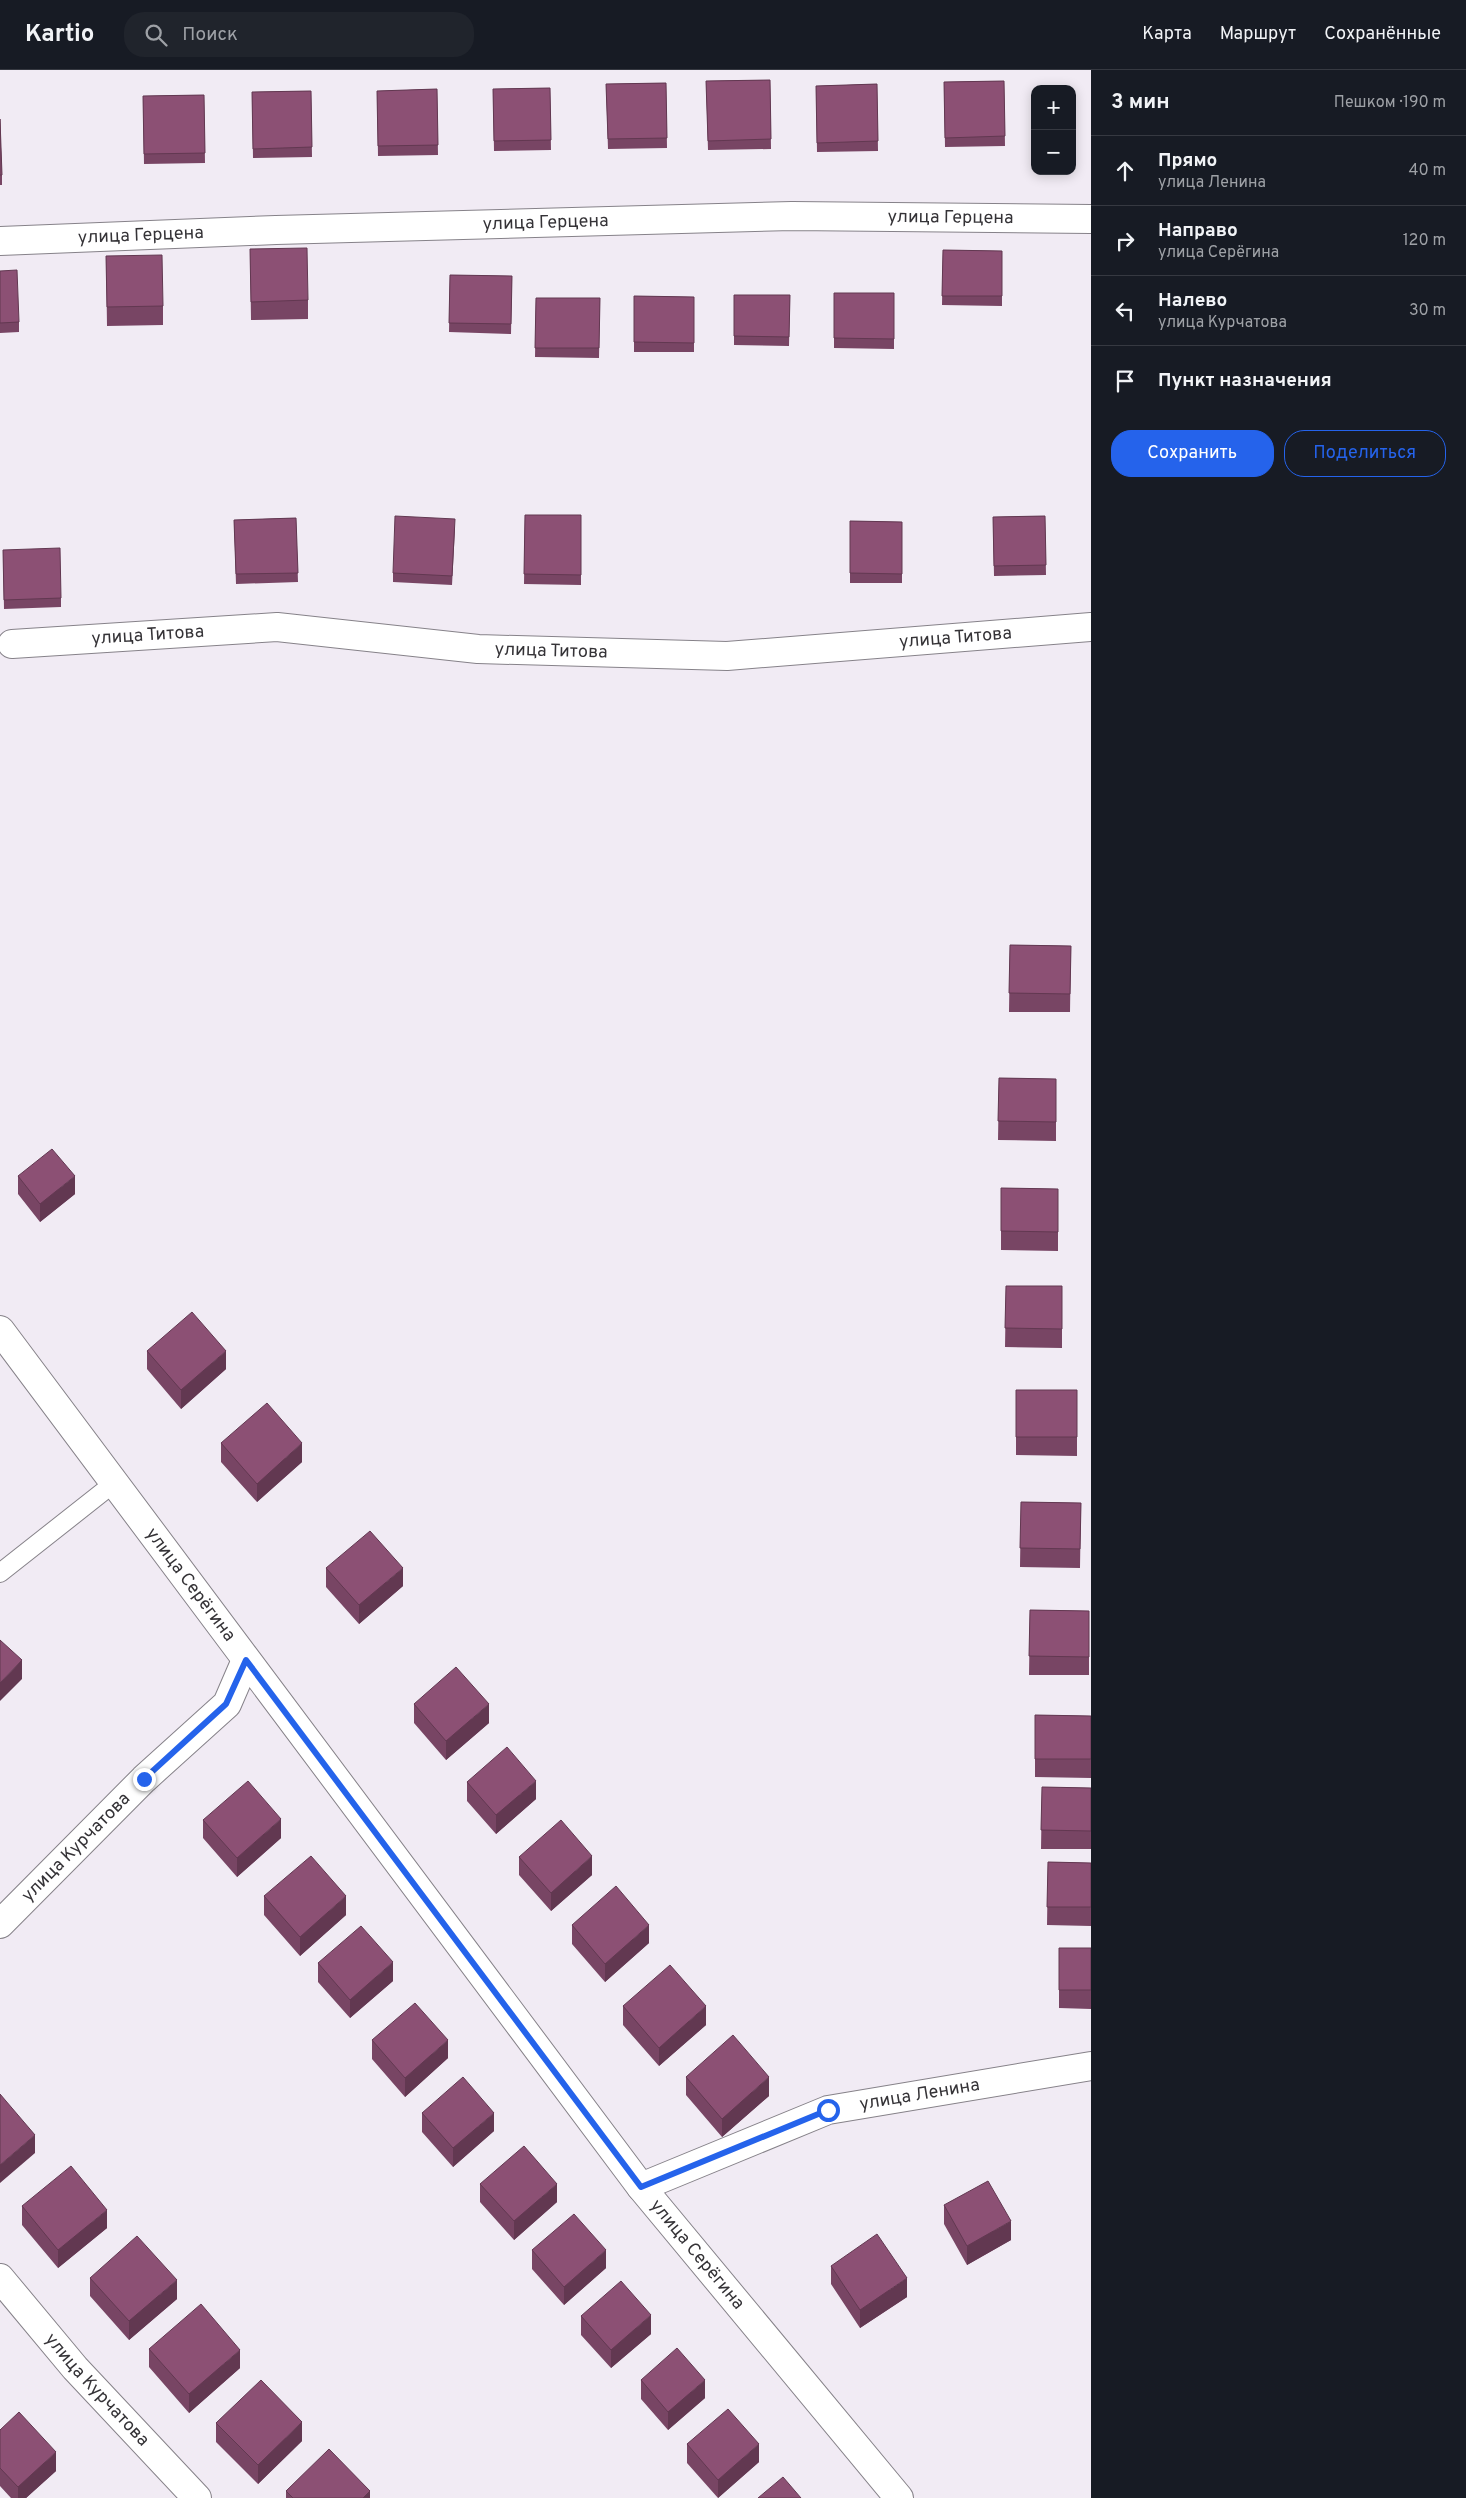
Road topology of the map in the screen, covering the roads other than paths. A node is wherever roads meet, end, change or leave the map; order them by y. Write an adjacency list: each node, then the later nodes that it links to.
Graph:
1 (1091, 219): 2 (street, улица Герцена)
2 (0, 240)
3 (1091, 627): 4 (street, улица Титова)
4 (12, 644)
5 (0, 1330): 6 (street, улица Серёгина)
6 (114, 1483): 7 (lane); 8 (street, улица Серёгина)
7 (0, 1573)
8 (246, 1660): 9 (street, улица Курчатова); 11 (street, улица Серёгина)
9 (0, 1924)
10 (1091, 2066): 11 (street, улица Ленина)
11 (641, 2187): 14 (street, улица Серёгина)
12 (0, 2278): 13 (street, улица Курчатова)
13 (197, 2498)
14 (899, 2498)

